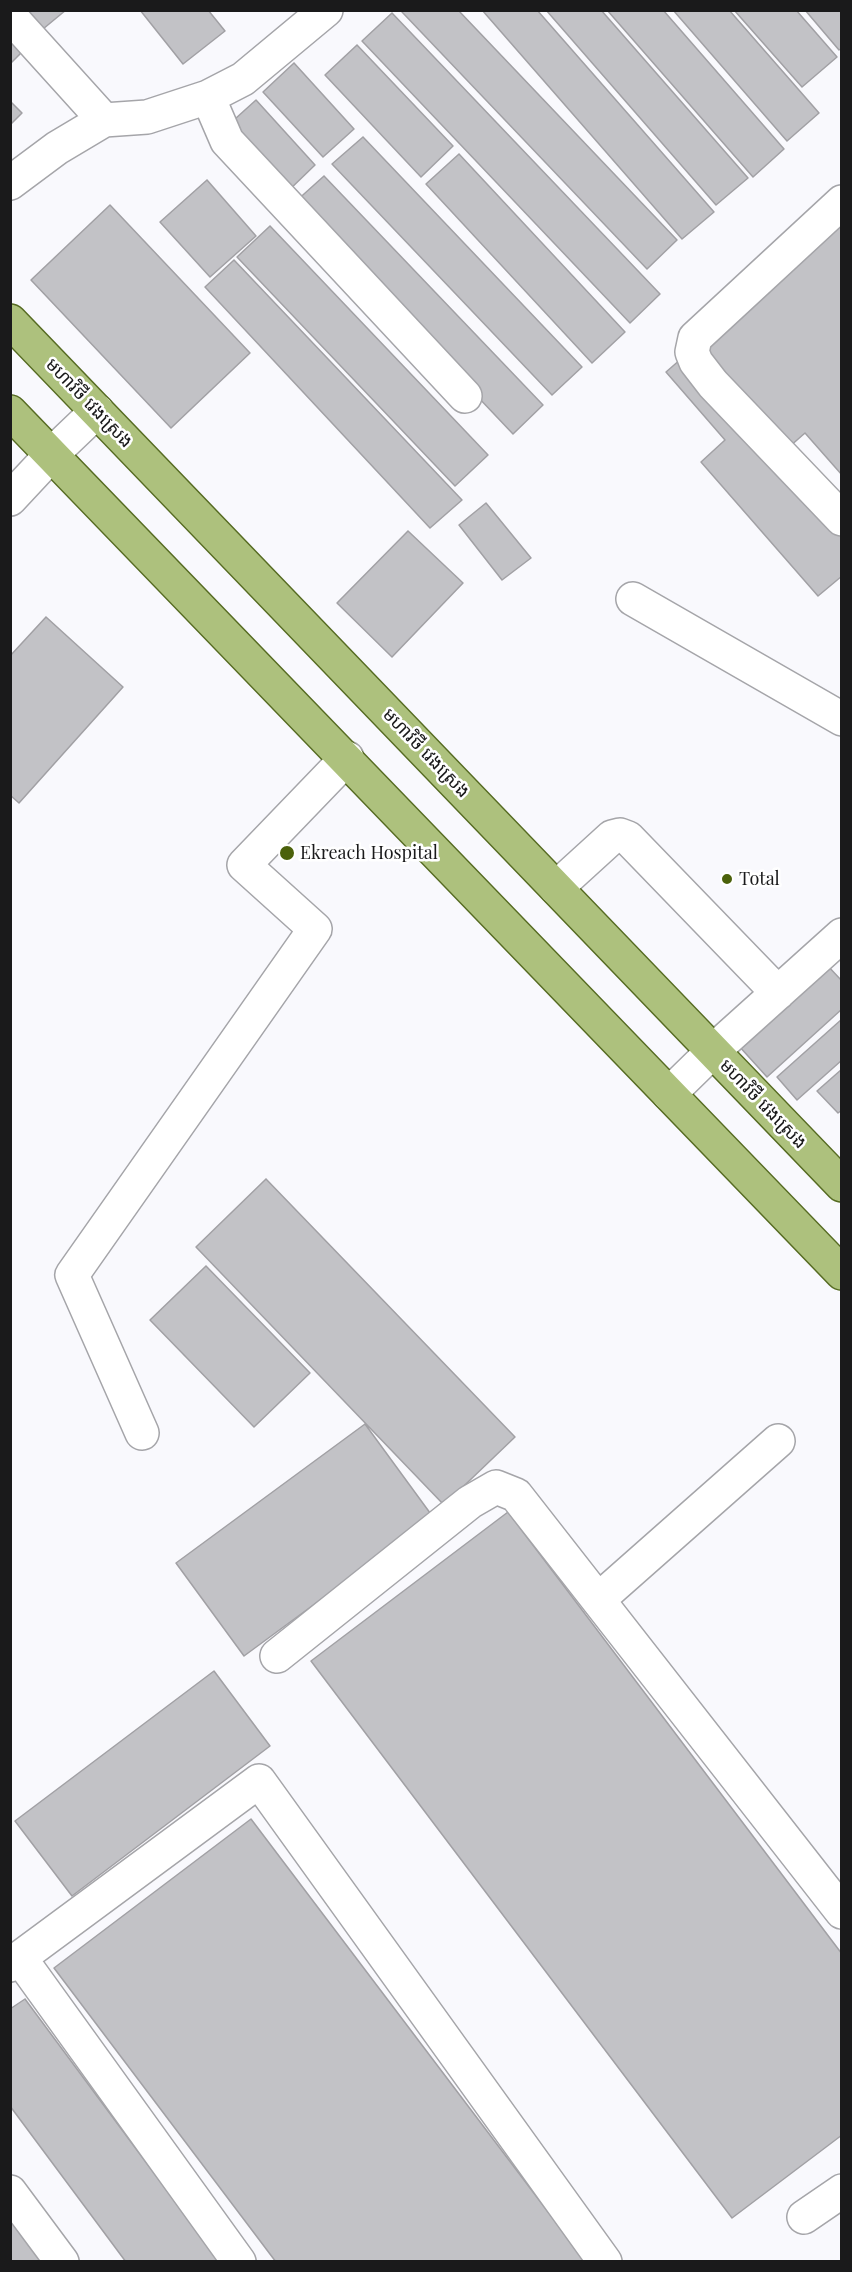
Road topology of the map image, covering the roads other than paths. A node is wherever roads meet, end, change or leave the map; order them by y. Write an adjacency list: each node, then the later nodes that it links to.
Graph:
1 (326, 10): 3 (street)
2 (10, 16): 4 (street)
3 (208, 97): 4 (street); 8 (street)
4 (104, 120): 5 (street)
5 (10, 183)
6 (842, 202): 13 (street)
7 (10, 321): 9 (main road, មហាវិថី វេងស្រេង)
8 (465, 396)
9 (97, 411): 11 (street); 17 (main road, មហាវិថី វេងស្រេង)
10 (10, 412): 11 (main road)
11 (52, 454): 12 (street); 16 (main road)
12 (10, 499)
13 (842, 519)
14 (633, 599): 15 (street)
15 (842, 719)
16 (347, 758): 21 (main road); 24 (street)
17 (556, 888): 19 (street); 20 (main road, មហាវិថី វេងស្រេង)
18 (842, 935): 19 (street)
19 (778, 993): 20 (street)
20 (712, 1051): 21 (street); 22 (main road, មហាវិថី វេងស្រេង)
21 (669, 1094): 23 (main road)
22 (842, 1185)
23 (842, 1273)
24 (142, 1433)
25 (778, 1441): 26 (street)
26 (598, 1600): 27 (street); 28 (street)
27 (278, 1656)
28 (842, 1912)
29 (15, 1962): 34 (street); 35 (street)
30 (842, 2191): 32 (street)
31 (10, 2192): 33 (street)
32 (804, 2217)
33 (62, 2262)
34 (239, 2262)
35 (605, 2262)

